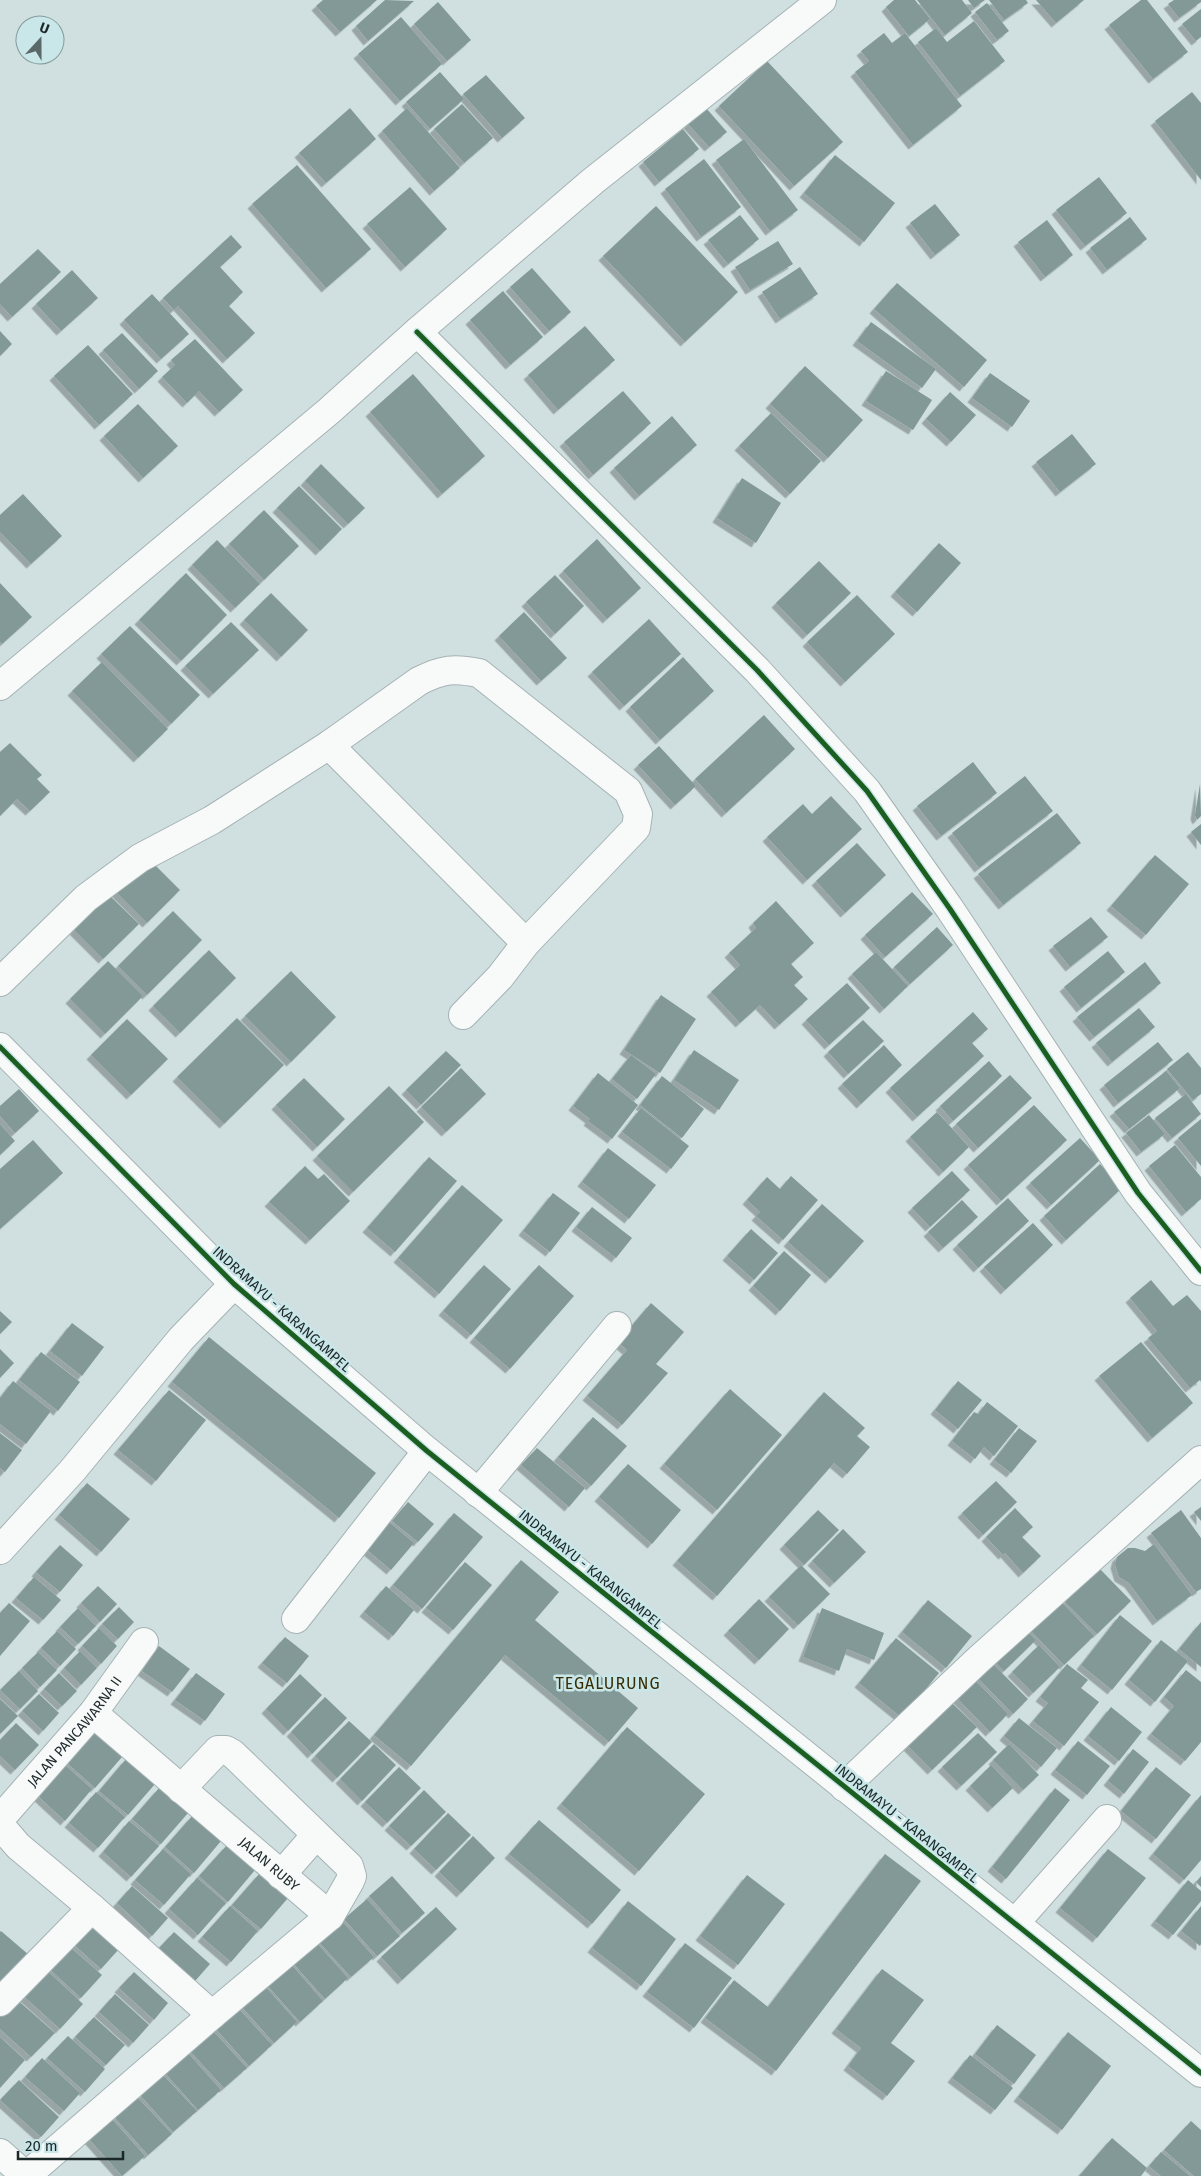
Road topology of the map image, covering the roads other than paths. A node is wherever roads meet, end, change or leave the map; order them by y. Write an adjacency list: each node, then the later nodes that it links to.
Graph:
1 (822, 0): 2 (street)
2 (416, 332): 3 (street); 9 (street)
3 (0, 686)
4 (329, 745): 5 (street); 5 (street); 6 (street)
5 (526, 943): 7 (street)
6 (0, 982)
7 (463, 1015)
8 (0, 1047): 10 (street, INDRAMAYU - KARANGAMPEL)
9 (1201, 1271)
10 (234, 1284): 12 (street, INDRAMAYU - KARANGAMPEL); 15 (street)
11 (617, 1326): 14 (street)
12 (426, 1451): 14 (street, INDRAMAYU - KARANGAMPEL); 16 (street)
13 (1201, 1460): 19 (street)
14 (478, 1493): 19 (street, INDRAMAYU - KARANGAMPEL)
15 (0, 1550)
16 (296, 1619)
17 (144, 1642): 18 (street, JALAN PANCAWARNA II)
18 (93, 1713): 20 (street, JALAN RUBY); 21 (street, JALAN PANCAWARNA II)
19 (844, 1787): 28 (street, INDRAMAYU - KARANGAMPEL)
20 (181, 1789): 24 (street); 25 (street, JALAN RUBY)
21 (0, 1819)
22 (1107, 1819): 28 (street)
23 (0, 1825): 26 (street)
24 (316, 1835): 25 (street); 27 (street)
25 (281, 1875): 27 (street, JALAN RUBY)
26 (92, 1908): 29 (street); 30 (street)
27 (330, 1916): 30 (street)
28 (1015, 1923): 31 (street, INDRAMAYU - KARANGAMPEL)
29 (0, 2002)
30 (212, 2015): 33 (street)
31 (1201, 2073)
32 (0, 2153): 33 (street)
33 (26, 2176)

